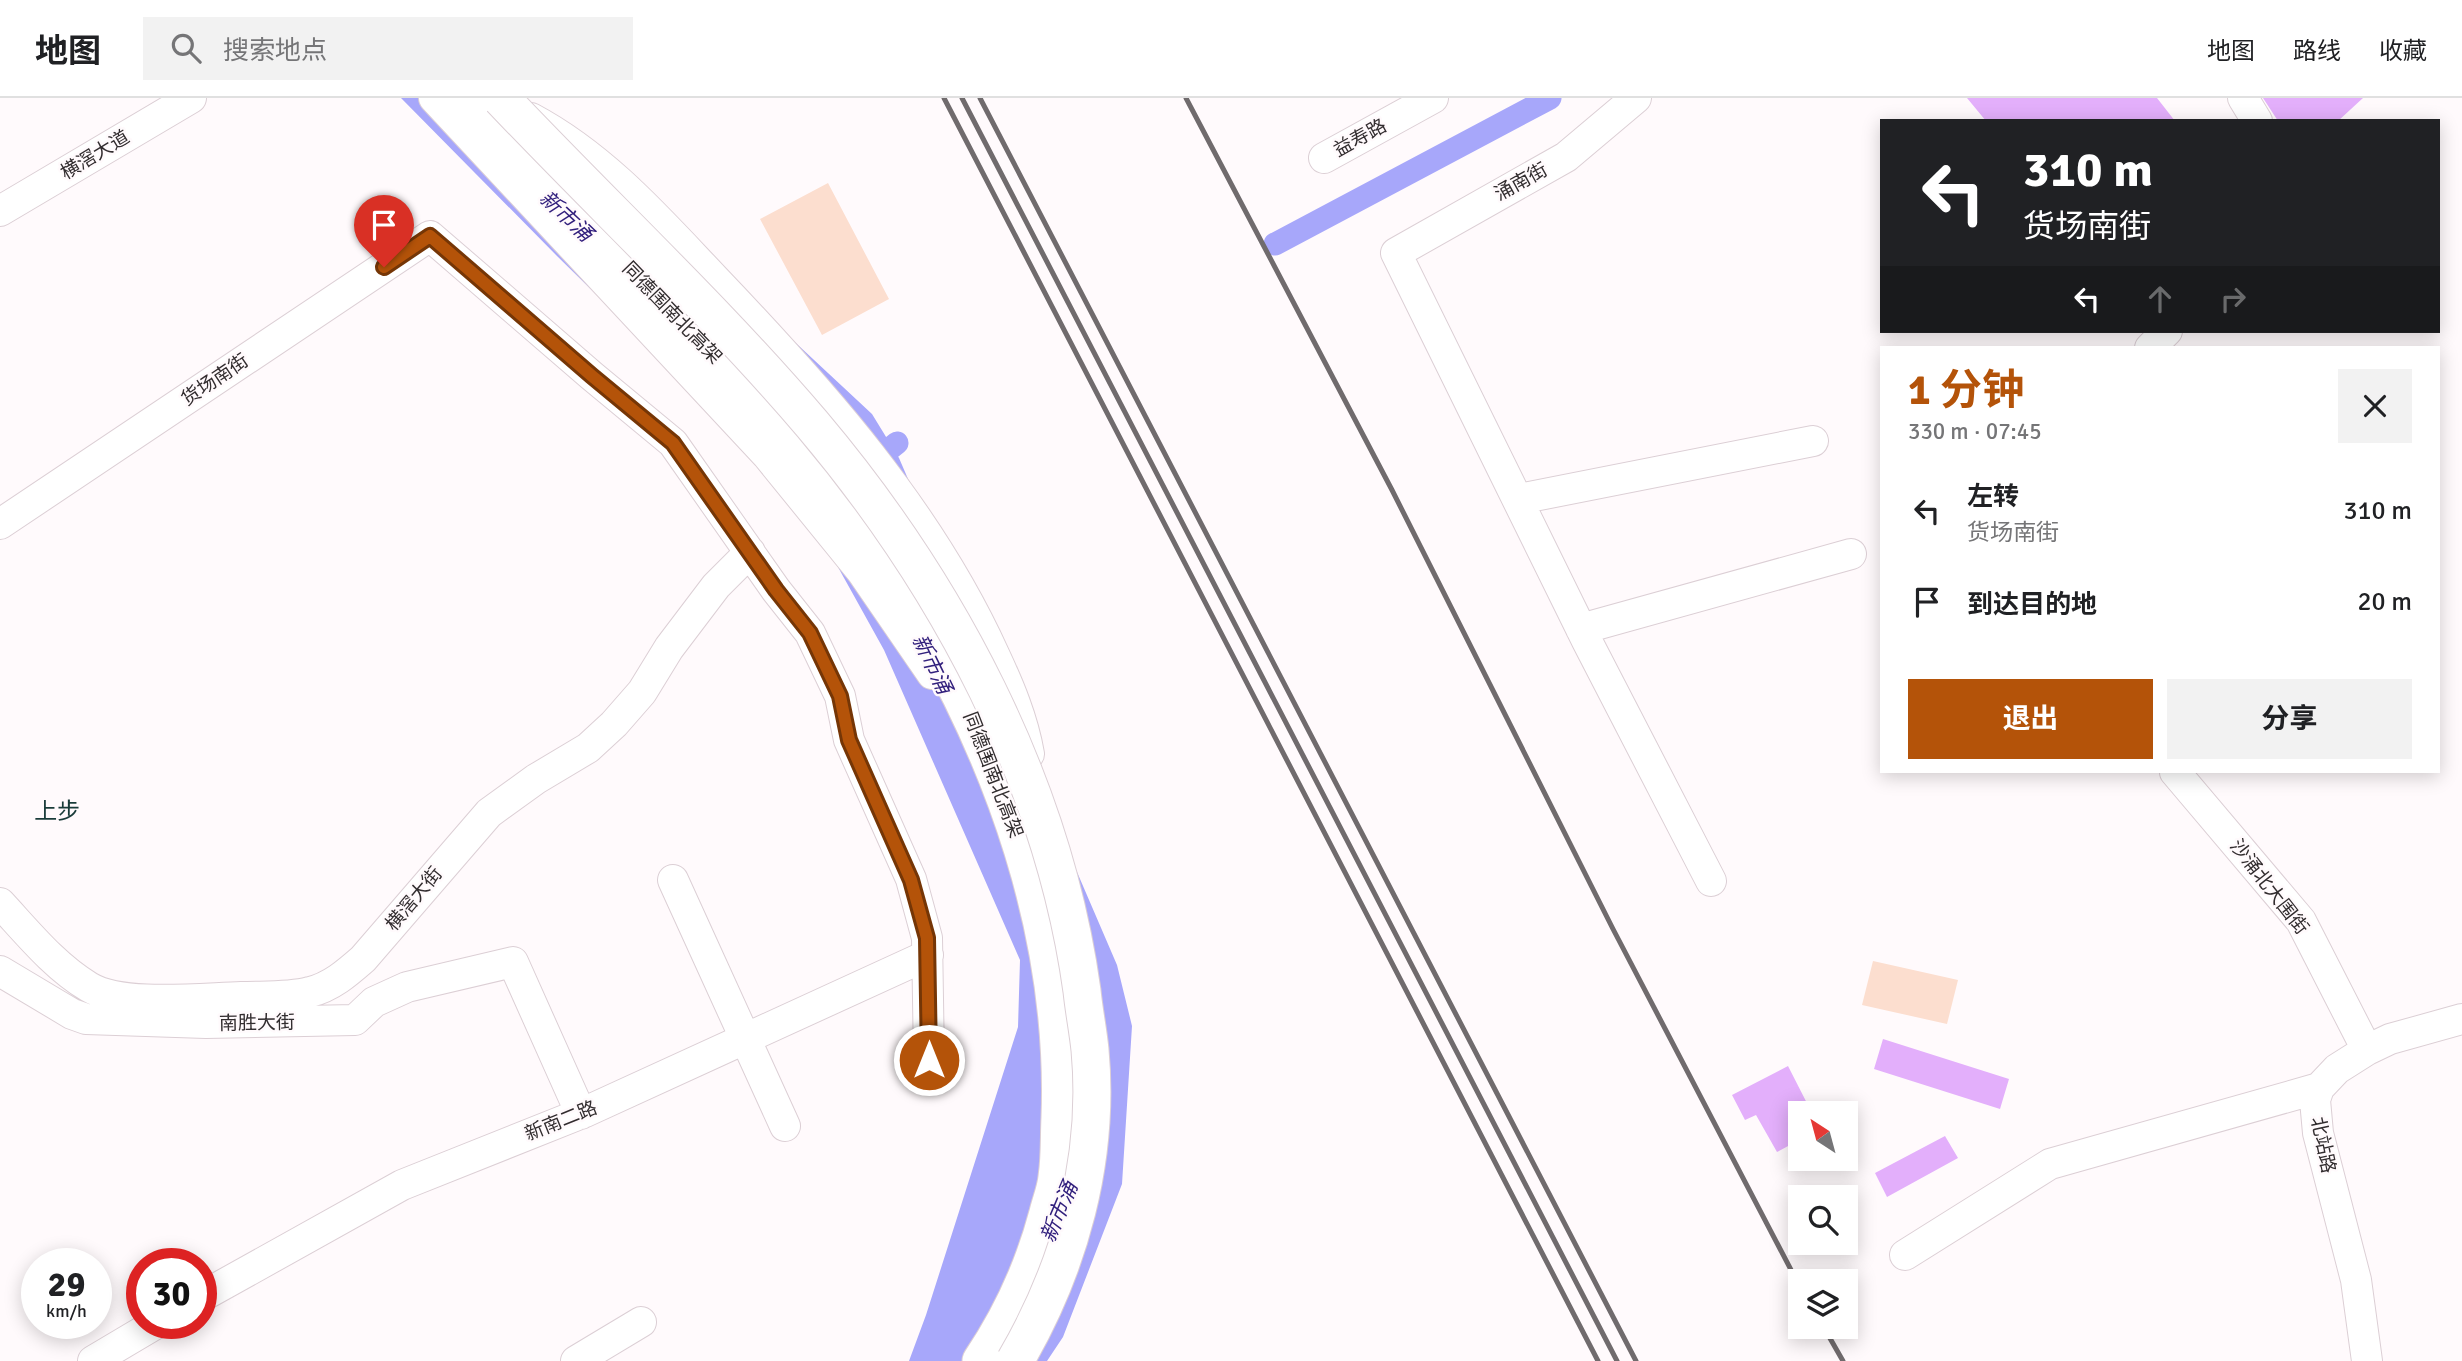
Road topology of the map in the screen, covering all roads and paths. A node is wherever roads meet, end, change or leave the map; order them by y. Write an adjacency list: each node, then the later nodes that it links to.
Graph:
1 (191, 98): 11 (street, 横滘大道)
2 (434, 98): 20 (street)
3 (466, 98): 20 (main road, 同德围南北高架)
4 (484, 98): 22 (street, bridge)
5 (501, 98): 22 (main road, 同德围南北高架, bridge)
6 (1433, 98): 10 (street, 益寿路)
7 (2244, 98): 9 (street)
8 (1620, 103): 15 (street, 涌南街)
9 (2256, 119)
10 (1324, 158)
11 (0, 211)
12 (2165, 333): 13 (street)
13 (2152, 346)
14 (1813, 441): 15 (street)
15 (1518, 499): 19 (street)
16 (0, 524): 17 (street, 货场南街)
17 (750, 552): 25 (street, 横滘大街); 26 (street)
18 (1851, 554): 19 (street)
19 (1581, 629): 24 (street)
20 (992, 765): 41 (main road, 同德围南北高架)
21 (2176, 773): 30 (street, 沙涌北大围街)
22 (1041, 823): 42 (main road, 同德围南北高架, bridge)
23 (673, 880): 29 (street)
24 (1711, 881)
25 (0, 903)
26 (928, 956): 29 (street, 新南二路); 31 (street)
27 (0, 971): 33 (street, 南胜大街)
28 (2462, 1019): 30 (street, 北站路)
29 (745, 1039): 33 (street, 新南二路); 34 (street)
30 (2367, 1050): 32 (street, 北站路)
31 (929, 1060)
32 (2319, 1088): 35 (street); 43 (street, 北站路)
33 (581, 1114): 36 (street, 新南二路)
34 (785, 1126)
35 (1905, 1255)
36 (217, 1288)
37 (641, 1322): 40 (street)
38 (131, 1339): 39 (street)
39 (93, 1361)
40 (576, 1361)
41 (981, 1361)
42 (1015, 1361)
43 (2367, 1361)

